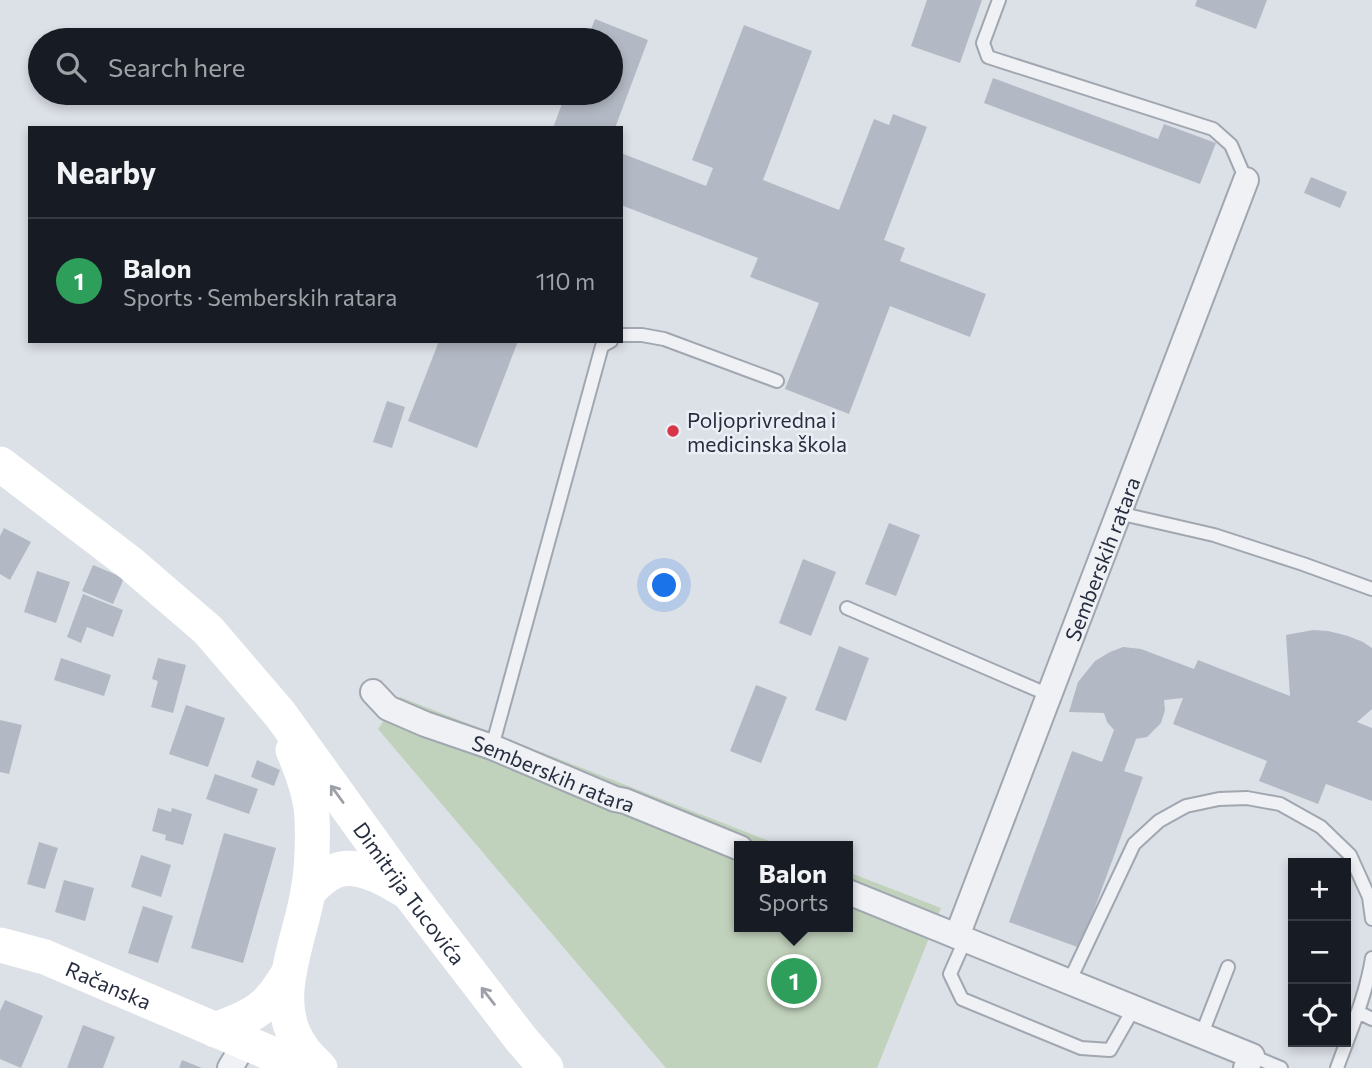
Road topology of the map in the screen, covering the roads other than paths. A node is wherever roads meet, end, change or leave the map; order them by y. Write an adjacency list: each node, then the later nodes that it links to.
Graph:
1 (999, 0): 2 (lane)
2 (1246, 180): 7 (street, Semberskih ratara)
3 (623, 335): 5 (lane)
4 (608, 343): 13 (lane)
5 (777, 381)
6 (0, 464): 12 (main road, Dimitrija Tucovića)
7 (1118, 513): 8 (lane); 11 (street, Semberskih ratara)
8 (1372, 589)
9 (847, 608): 11 (lane)
10 (373, 692): 13 (street, Semberskih ratara)
11 (1049, 695): 19 (street, Semberskih ratara)
12 (279, 714): 15 (main road, Dimitrija Tucovića); 16 (main road, Dimitrija Tucovića, one-way to 12)
13 (492, 747): 14 (street, Semberskih ratara)
14 (734, 846)
15 (308, 892): 16 (main road); 23 (main road, Dimitrija Tucovića)
16 (409, 893): 30 (main road, Dimitrija Tucovića, one-way to 16)
17 (853, 894): 19 (street)
18 (1372, 919): 24 (lane)
19 (961, 938): 24 (street); 25 (lane)
20 (0, 945): 29 (main road, Račanska)
21 (1372, 958): 26 (lane)
22 (1228, 967): 28 (lane)
23 (288, 974): 29 (main road, Dimitrija Tucovića); 33 (main road, Dimitrija Tucovića)
24 (1069, 982): 25 (street)
25 (1134, 1008): 28 (street)
26 (1358, 1012): 27 (lane); 36 (lane)
27 (1372, 1019)
28 (1201, 1035): 31 (street)
29 (230, 1047): 32 (main road, Račanska)
30 (521, 1053): 34 (main road, Dimitrija Tucovića)
31 (1249, 1062): 35 (lane)
32 (305, 1068)
33 (320, 1068)
34 (546, 1068)
35 (1281, 1068)
36 (1336, 1068)

